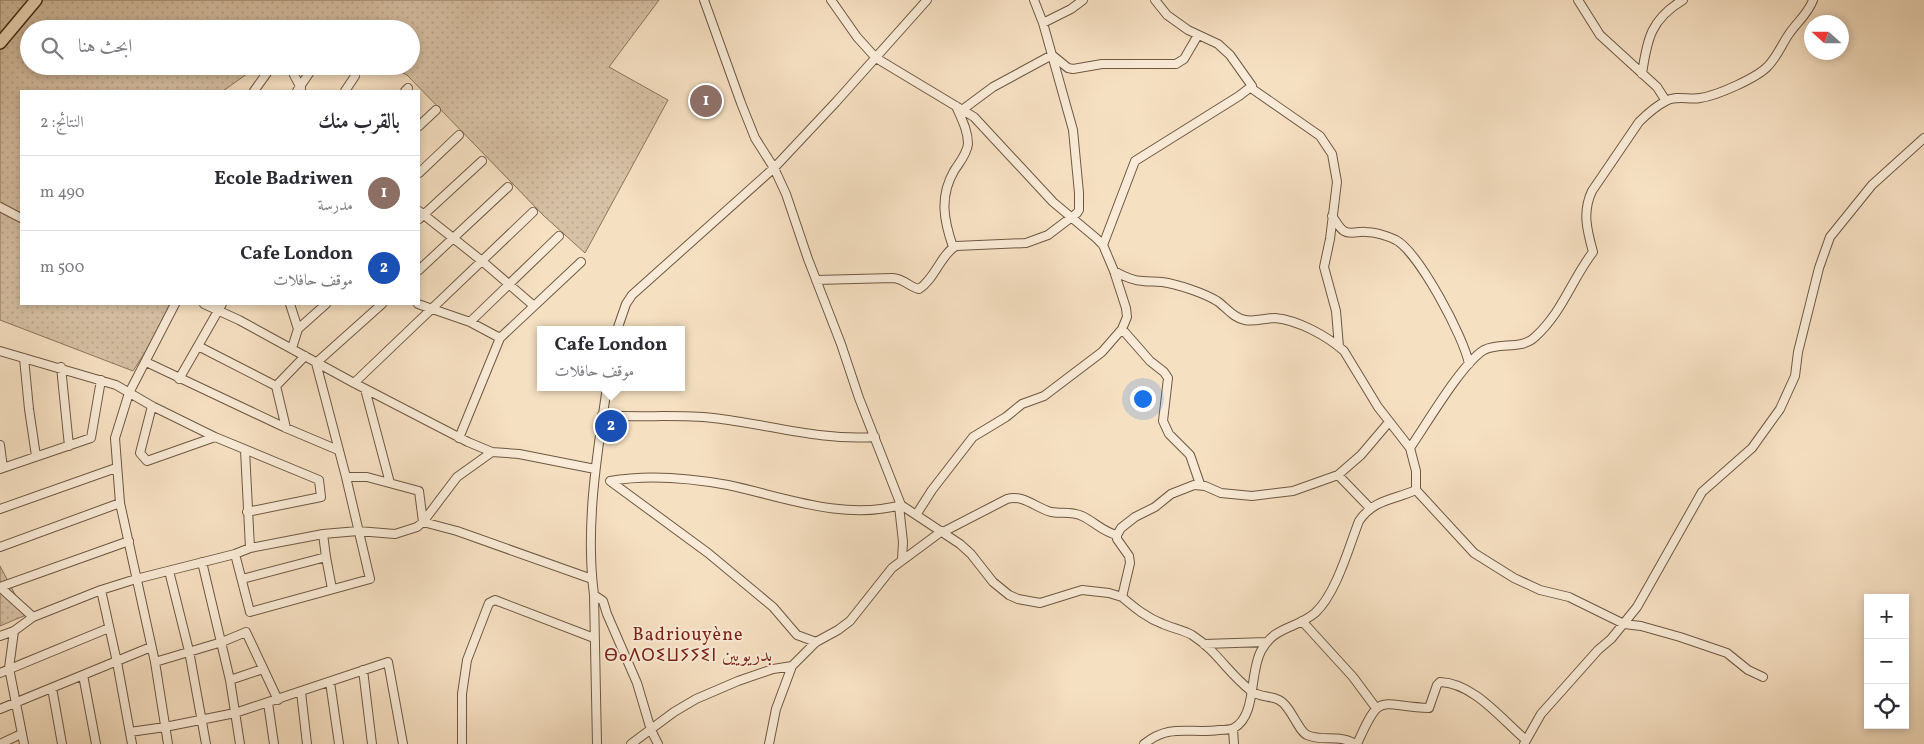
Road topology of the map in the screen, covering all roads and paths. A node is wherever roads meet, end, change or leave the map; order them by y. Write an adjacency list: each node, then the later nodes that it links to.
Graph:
1 (36, 0): 13 (highway)
2 (704, 0): 32 (street)
3 (831, 0): 15 (street)
4 (927, 0): 15 (street)
5 (1034, 0): 11 (street)
6 (1083, 0): 11 (street)
7 (1155, 0): 12 (street)
8 (1578, 0): 16 (street)
9 (1683, 0): 16 (street)
10 (1813, 0): 25 (street)
11 (1043, 23): 14 (street)
12 (1198, 36): 14 (street); 21 (street)
13 (0, 43)
14 (1052, 55): 26 (street); 40 (street)
15 (876, 58): 26 (street); 32 (street)
16 (1642, 74): 25 (street)
17 (265, 75): 22 (street)
18 (294, 75): 23 (street)
19 (309, 75): 23 (street)
20 (356, 76): 24 (street)
21 (1251, 88): 38 (street); 43 (street)
22 (255, 90)
23 (300, 90)
24 (346, 90)
25 (1666, 100): 72 (street)
26 (959, 108): 40 (street); 44 (street)
27 (436, 110): 28 (street)
28 (420, 125)
29 (459, 135): 33 (street)
30 (1924, 138): 134 (street)
31 (482, 161): 37 (street)
32 (774, 168): 49 (street); 60 (street)
33 (420, 172)
34 (508, 187): 42 (street)
35 (0, 207): 39 (street)
36 (533, 212): 45 (street)
37 (420, 215): 42 (street)
38 (1332, 216): 65 (street); 72 (street)
39 (20, 217)
40 (1071, 218): 43 (street); 44 (street)
41 (559, 236): 50 (street)
42 (453, 238): 45 (street); 47 (street)
43 (1103, 245): 48 (street)
44 (953, 247): 49 (street)
45 (482, 261): 50 (street); 58 (street)
46 (580, 262): 56 (street)
47 (420, 269)
48 (1114, 271): 62 (street); 65 (street)
49 (816, 280): 87 (street)
50 (508, 285): 56 (street); 59 (street)
51 (174, 305): 70 (street)
52 (290, 305): 61 (street)
53 (325, 305): 61 (street)
54 (381, 305): 71 (street)
55 (420, 305): 58 (street)
56 (534, 306): 63 (street)
57 (220, 307): 64 (street); 66 (street)
58 (432, 308): 59 (street); 76 (street)
59 (470, 322): 63 (street)
60 (618, 326)
61 (298, 329): 66 (street)
62 (1122, 329): 103 (street); 110 (street)
63 (500, 338): 86 (street)
64 (198, 346): 74 (street); 77 (street)
65 (1339, 346): 83 (street)
66 (292, 348): 68 (street)
67 (0, 351): 69 (street)
68 (305, 356): 71 (street); 77 (street)
69 (24, 358): 73 (street); 94 (street)
70 (146, 362): 74 (street); 80 (street)
71 (316, 362): 76 (street); 92 (street)
72 (1469, 364): 90 (street)
73 (61, 367): 75 (street); 89 (street)
74 (179, 379): 84 (street)
75 (101, 380): 80 (street); 89 (street)
76 (354, 383): 78 (street)
77 (276, 386): 84 (street)
78 (365, 389): 86 (street); 102 (street)
79 (606, 391): 82 (street)
80 (129, 394): 81 (street); 95 (street)
81 (152, 406): 85 (street); 85 (street)
82 (602, 415): 87 (street); 96 (street)
83 (1389, 422): 90 (street); 98 (street)
84 (286, 428): 92 (street)
85 (215, 437): 91 (street)
86 (459, 438): 93 (street)
87 (875, 438): 106 (street)
88 (0, 445): 97 (street)
89 (70, 446): 94 (street)
90 (1410, 448): 104 (street)
91 (246, 450): 109 (street); 109 (street)
92 (338, 450): 99 (street)
93 (492, 452): 96 (street); 111 (street)
94 (36, 456): 97 (street)
95 (116, 468): 105 (street); 108 (street)
96 (595, 468): 100 (street)
97 (2, 469)
98 (1338, 475): 103 (street); 107 (street)
99 (346, 477): 102 (street); 112 (street)
100 (594, 481): 101 (street); 126 (street)
101 (610, 481): 106 (street); 140 (street)
102 (390, 483): 111 (street)
103 (1200, 484): 115 (street)
104 (1416, 490): 107 (street); 134 (street)
105 (120, 503): 116 (street); 117 (street)
106 (900, 505): 110 (street); 121 (street)
107 (1370, 508): 133 (street)
108 (0, 509)
109 (247, 512): 118 (street)
110 (916, 515): 113 (street)
111 (423, 522): 112 (street); 126 (street)
112 (358, 531): 114 (street); 129 (street)
113 (943, 532): 115 (street); 121 (street); 131 (street)
114 (323, 534): 118 (street); 120 (street)
115 (1117, 535): 131 (street)
116 (129, 541): 124 (street); 127 (street)
117 (0, 547)
118 (250, 548): 119 (street)
119 (235, 554): 122 (street); 125 (street)
120 (326, 557): 125 (street); 129 (street)
121 (902, 559): 140 (street)
122 (202, 562): 123 (street); 139 (street)
123 (169, 571): 124 (street); 144 (street)
124 (136, 579): 128 (street); 143 (street)
125 (242, 579): 129 (street)
126 (592, 579): 130 (street)
127 (0, 587): 132 (street)
128 (101, 590): 132 (street); 135 (street)
129 (332, 590)
130 (594, 595): 138 (street); 168 (street)
131 (1122, 597): 142 (street)
132 (33, 617): 136 (street)
133 (1302, 620): 141 (street); 162 (street)
134 (1624, 624): 153 (street); 171 (street)
135 (109, 628): 145 (street); 148 (street)
136 (14, 631): 137 (street); 148 (street)
137 (0, 636)
138 (594, 638): 185 (street); 186 (street)
139 (222, 642): 144 (street); 149 (street); 154 (street)
140 (816, 642): 147 (street)
141 (1266, 642): 142 (street); 157 (street)
142 (1204, 644): 157 (street)
143 (151, 648): 145 (street); 146 (street)
144 (189, 652): 146 (street); 165 (street)
145 (117, 662): 152 (street); 169 (street)
146 (155, 662): 166 (street)
147 (792, 666): 168 (street); 189 (street)
148 (8, 668): 151 (street); 160 (street)
149 (263, 669): 154 (street); 159 (street)
150 (363, 670): 155 (street); 172 (street); 184 (street)
151 (0, 673)
152 (83, 676): 156 (street); 176 (street)
153 (1762, 677)
154 (230, 680): 164 (street)
155 (330, 682): 158 (street); 183 (street)
156 (52, 688): 160 (street); 175 (street)
157 (1251, 691): 167 (street); 192 (street)
158 (301, 692): 159 (street); 182 (street)
159 (278, 700): 161 (street)
160 (14, 702): 163 (street); 170 (street)
161 (268, 703): 164 (street); 181 (street)
162 (1376, 708): 171 (street); 192 (street)
163 (0, 709)
164 (236, 713): 165 (street); 180 (street)
165 (202, 720): 166 (street); 179 (street)
166 (165, 727): 169 (street); 178 (street)
167 (1232, 729): 190 (street); 191 (street)
168 (650, 730): 187 (street); 188 (street)
169 (130, 732): 177 (street)
170 (21, 734): 173 (street); 174 (street)
171 (1525, 742)
172 (400, 743)
173 (0, 744)
174 (24, 744)
175 (62, 744)
176 (96, 744)
177 (132, 744)
178 (168, 744)
179 (206, 744)
180 (240, 744)
181 (274, 744)
182 (307, 744)
183 (339, 744)
184 (372, 744)
185 (462, 744)
186 (597, 744)
187 (632, 744)
188 (658, 744)
189 (769, 744)
190 (1144, 744)
191 (1234, 744)
192 (1356, 744)

